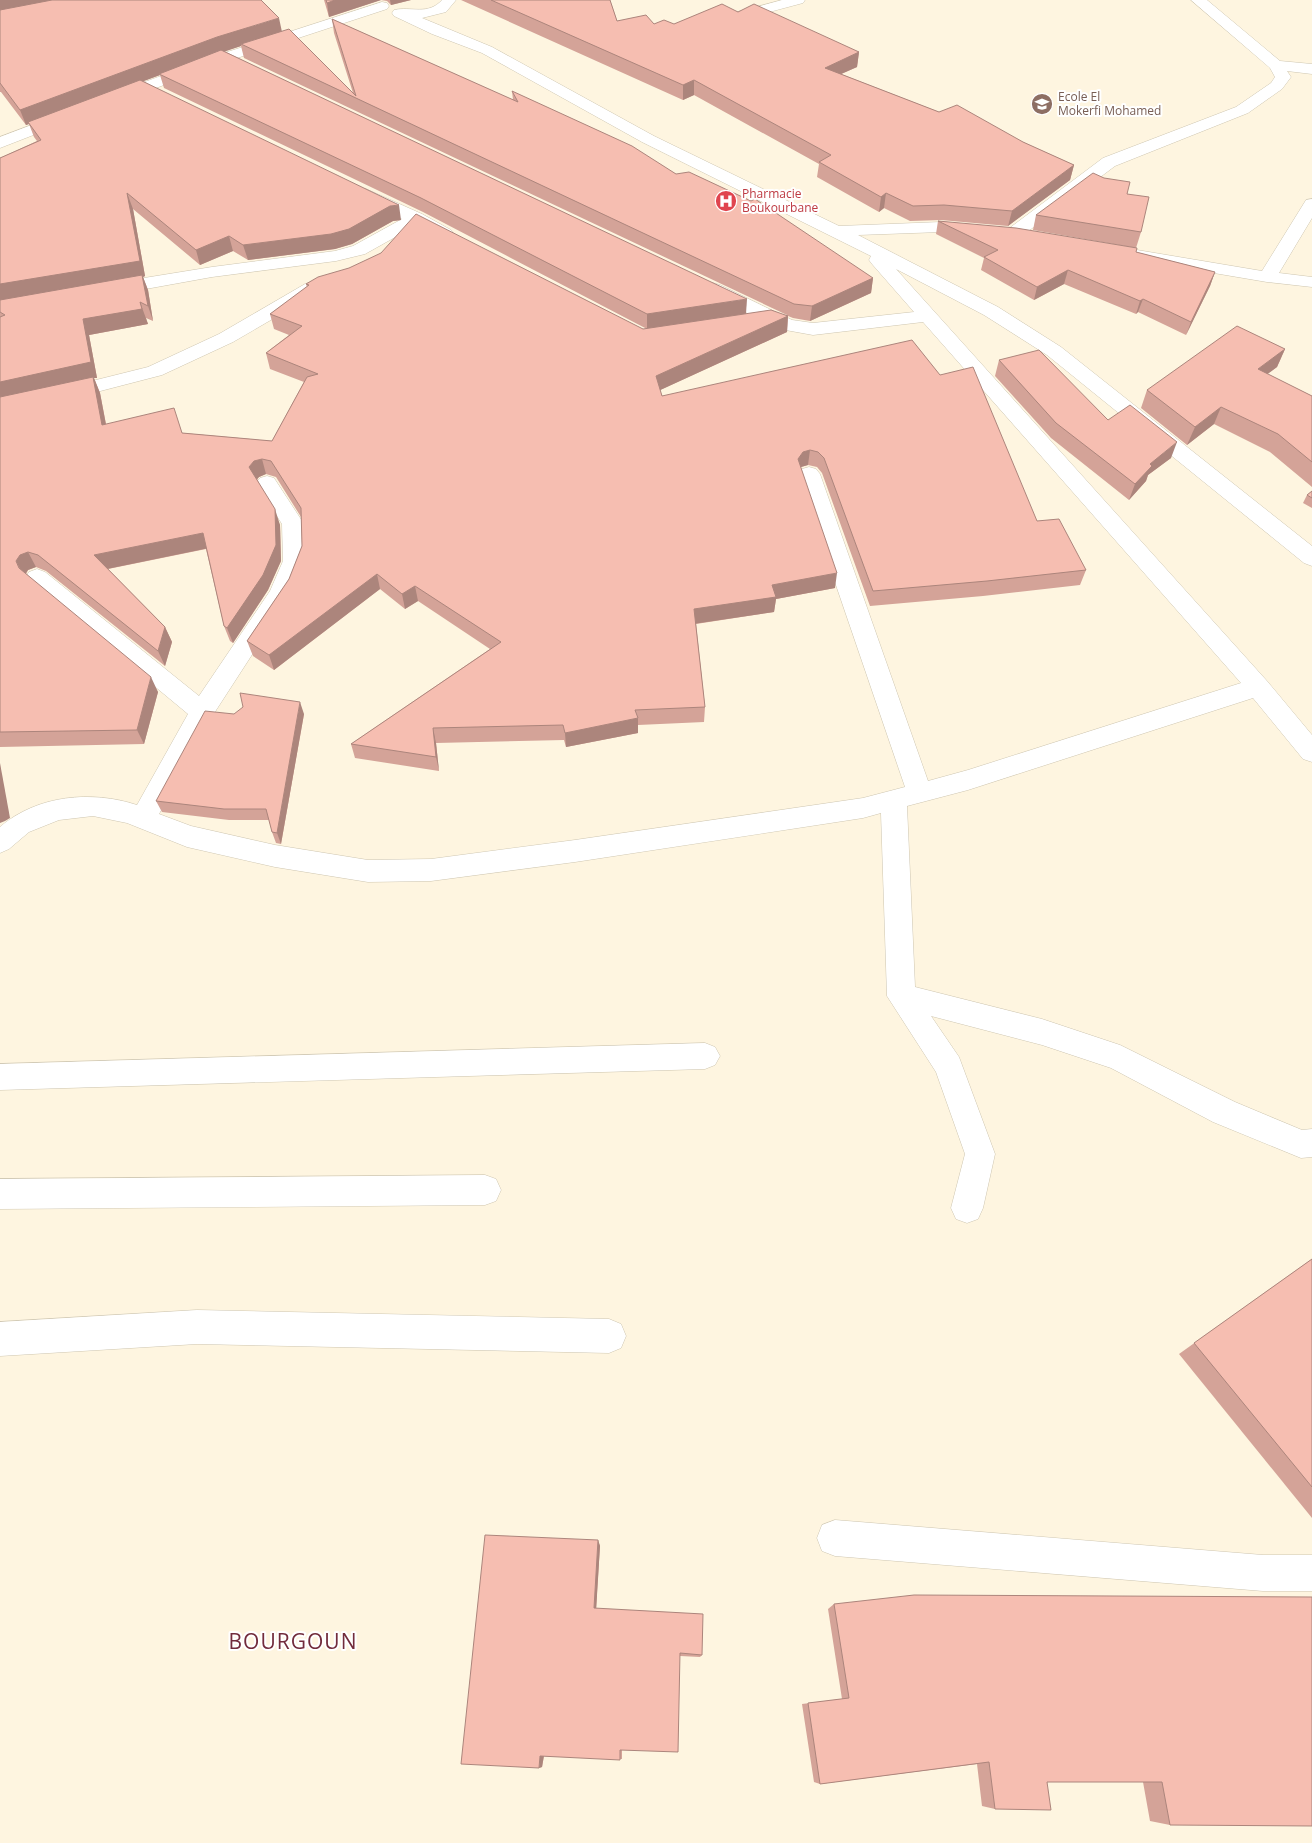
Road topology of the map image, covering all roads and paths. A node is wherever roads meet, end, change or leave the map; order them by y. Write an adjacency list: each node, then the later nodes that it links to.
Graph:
1 (798, 0): 6 (street)
2 (1198, 0): 10 (street)
3 (381, 1): 5 (street); 9 (street)
4 (451, 6): 5 (street)
5 (399, 14): 8 (street)
6 (739, 16)
7 (472, 30): 8 (street)
8 (487, 50): 21 (street)
9 (226, 57): 11 (street); 13 (street)
10 (1276, 65): 12 (street); 22 (street)
11 (253, 69)
12 (1312, 69)
13 (145, 87): 14 (street); 15 (street)
14 (163, 96)
15 (101, 104)
16 (84, 110): 17 (street)
17 (0, 144)
18 (350, 186): 20 (street)
19 (1312, 204): 28 (street)
20 (416, 218): 24 (street); 27 (street); 32 (street)
21 (836, 231): 22 (street); 25 (street)
22 (1013, 234): 23 (street)
23 (1032, 237)
24 (460, 241)
25 (868, 247): 33 (street); 39 (street)
26 (1111, 250): 28 (street)
27 (384, 256)
28 (1268, 277): 31 (street)
29 (694, 280): 34 (street)
30 (330, 282): 36 (street)
31 (1312, 282)
32 (86, 294)
33 (928, 316): 34 (street); 41 (street)
34 (773, 318): 35 (street)
35 (745, 322)
36 (0, 407)
37 (809, 474): 44 (street)
38 (267, 483): 42 (street)
39 (1312, 558)
40 (37, 577): 42 (street)
41 (1258, 687): 43 (street); 44 (street)
42 (202, 712): 45 (street)
43 (1312, 752)
44 (907, 796): 45 (street); 47 (street)
45 (143, 818): 46 (street)
46 (0, 842)
47 (902, 996): 50 (street); 53 (street)
48 (705, 1056): 49 (street)
49 (0, 1076)
50 (1312, 1144)
51 (485, 1190): 52 (street)
52 (0, 1194)
53 (967, 1208)
54 (609, 1336): 55 (street)
55 (0, 1339)
56 (835, 1538): 57 (street)
57 (1312, 1574)

